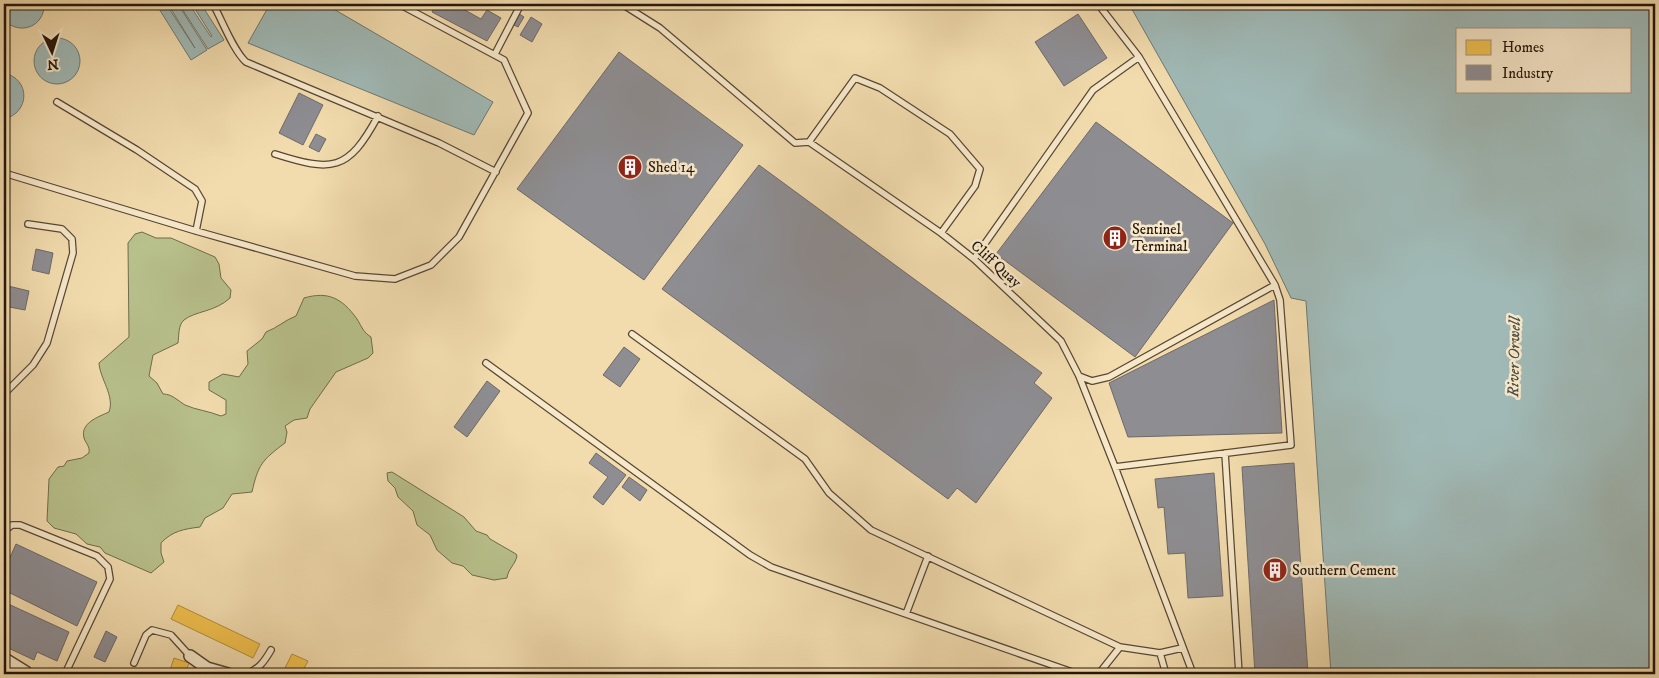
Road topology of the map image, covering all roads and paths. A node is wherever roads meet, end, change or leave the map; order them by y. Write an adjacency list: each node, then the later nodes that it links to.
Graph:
1 (213, 4): 9 (lane)
2 (521, 4): 6 (lane)
3 (622, 4): 10 (lane, Cliff Quay)
4 (1098, 4): 7 (lane)
5 (404, 5): 6 (lane)
6 (494, 54): 12 (lane)
7 (1139, 57): 17 (lane); 18 (lane)
8 (57, 102): 15 (lane)
9 (378, 116): 11 (lane); 12 (lane)
10 (810, 142): 16 (lane, Cliff Quay); 16 (lane)
11 (275, 154)
12 (496, 172): 15 (lane)
13 (4, 173): 15 (lane)
14 (28, 224): 22 (lane)
15 (196, 231)
16 (942, 233): 17 (lane, Cliff Quay)
17 (974, 259): 21 (lane, Cliff Quay)
18 (1275, 285): 21 (lane); 23 (lane)
19 (632, 334): 26 (lane)
20 (486, 364): 27 (lane)
21 (1079, 376): 24 (lane, Cliff Quay)
22 (4, 394)
23 (1225, 453): 24 (lane); 44 (lane)
24 (1115, 467): 29 (lane, Cliff Quay)
25 (4, 531): 37 (lane)
26 (928, 556): 27 (lane); 28 (lane)
27 (906, 614): 40 (lane)
28 (1120, 647): 31 (lane); 41 (lane)
29 (1182, 648): 31 (lane); 43 (lane, Cliff Quay)
30 (270, 650): 39 (lane)
31 (1160, 653): 42 (lane)
32 (190, 656): 34 (lane); 35 (street)
33 (4, 661): 36 (street)
34 (134, 663)
35 (205, 671): 38 (street)
36 (25, 674)
37 (65, 674)
38 (228, 674)
39 (246, 674)
40 (1078, 674)
41 (1094, 674)
42 (1166, 674)
43 (1193, 674)
44 (1239, 674)

